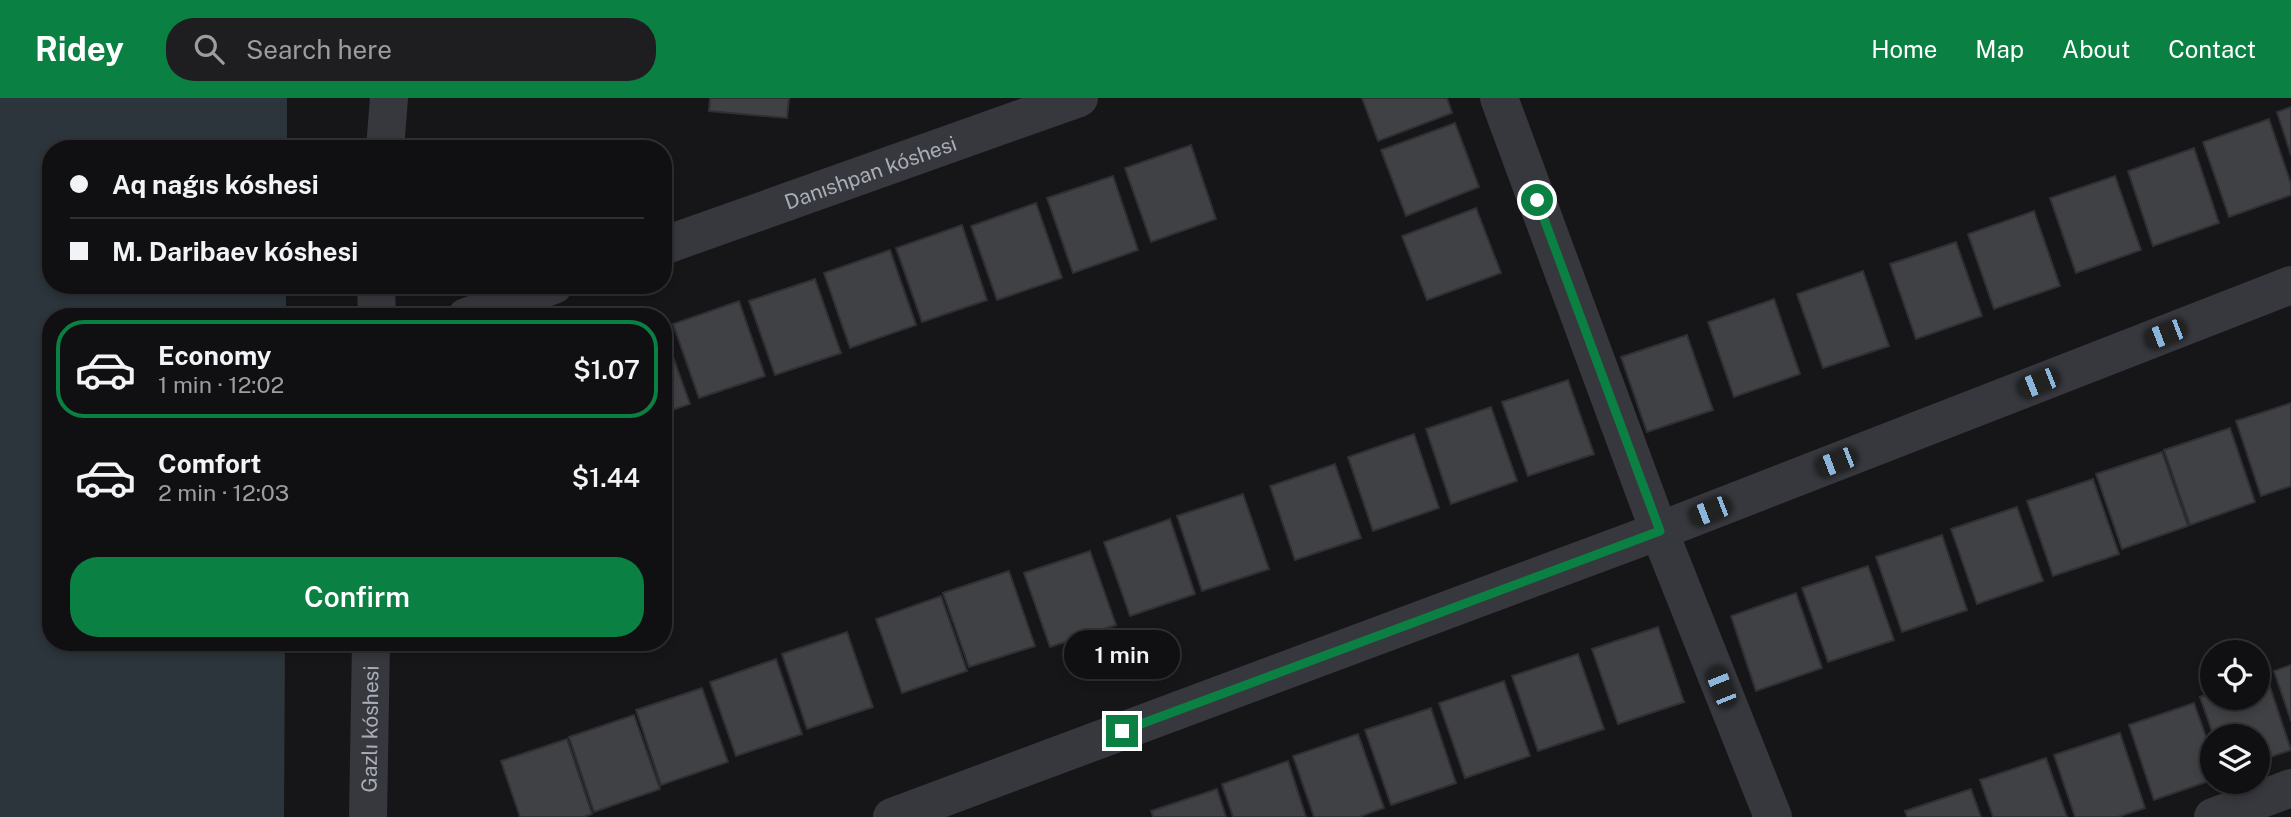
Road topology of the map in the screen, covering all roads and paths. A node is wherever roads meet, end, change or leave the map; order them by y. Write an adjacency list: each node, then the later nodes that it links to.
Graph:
1 (389, 98): 4 (street)
2 (1079, 98): 5 (street, Danıshpan kóshesi)
3 (1499, 98): 9 (street)
4 (386, 140)
5 (672, 243)
6 (2291, 285): 9 (street)
7 (529, 294): 8 (street)
8 (491, 308)
9 (1660, 531): 13 (street); 14 (street)
10 (371, 651): 12 (street, Gazlı kóshesi)
11 (2291, 789): 15 (street)
12 (368, 817)
13 (892, 817)
14 (1773, 817)
15 (2213, 817)

